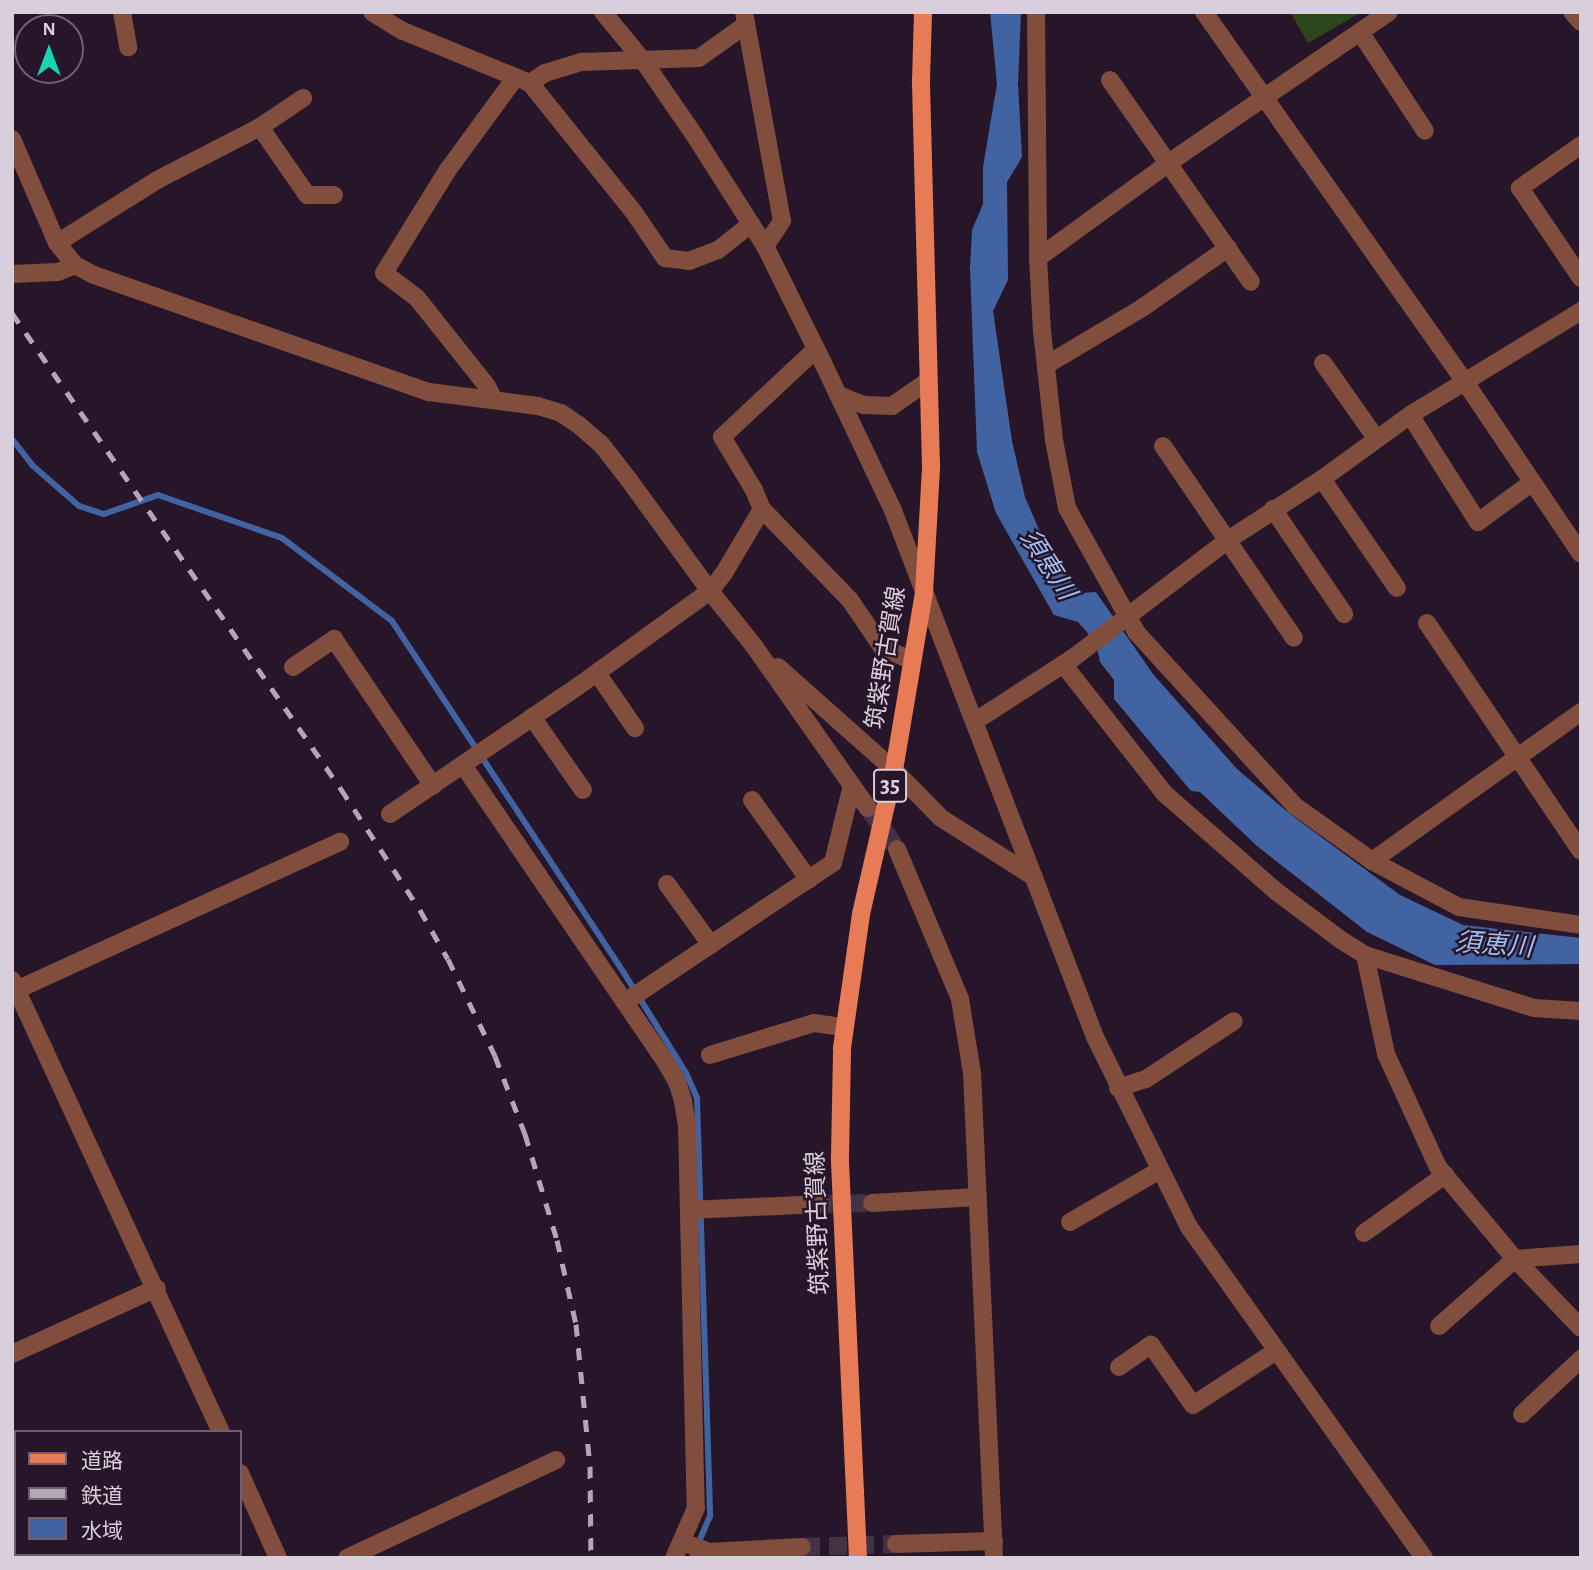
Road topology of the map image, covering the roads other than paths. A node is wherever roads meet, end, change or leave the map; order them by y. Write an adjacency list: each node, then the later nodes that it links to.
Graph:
1 (122, 12): 12 (street)
2 (372, 12): 15 (street)
3 (603, 12): 13 (street)
4 (923, 12): 37 (main road, 筑紫野古賀線 / 35)
5 (1036, 12): 28 (street)
6 (1204, 12): 17 (street)
7 (1389, 12): 11 (street)
8 (1572, 12): 10 (street)
9 (744, 19): 13 (street); 26 (street)
10 (1581, 22)
11 (1360, 32): 17 (street); 19 (street)
12 (128, 47)
13 (644, 62): 15 (street); 24 (street)
14 (1111, 80): 22 (street)
15 (523, 81): 24 (street); 40 (street)
16 (303, 98): 18 (street)
17 (1264, 98): 22 (street); 38 (street)
18 (260, 127): 23 (street); 25 (street)
19 (1425, 131)
20 (12, 139): 25 (street)
21 (1581, 145): 31 (street)
22 (1170, 162): 27 (street); 28 (street)
23 (334, 195)
24 (751, 224): 26 (street)
25 (57, 243): 29 (street)
26 (765, 246): 34 (street)
27 (1228, 248): 32 (street); 36 (street)
28 (1038, 258): 36 (street)
29 (75, 265): 30 (street); 40 (street)
30 (12, 274)
31 (1581, 278)
32 (1251, 282)
33 (1581, 312): 38 (street)
34 (816, 349): 39 (street); 46 (street)
35 (1323, 363): 42 (street)
36 (1048, 364): 54 (street)
37 (928, 381): 39 (street); 52 (main road, 筑紫野古賀線 / 35)
38 (1465, 382): 41 (street); 45 (street)
39 (838, 395): 52 (street)
40 (494, 400): 51 (street)
41 (1410, 415): 42 (street); 45 (street)
42 (1376, 438): 44 (street)
43 (1163, 446): 48 (street)
44 (1322, 479): 47 (street); 50 (street)
45 (1531, 483): 49 (street)
46 (762, 509): 51 (street); 58 (street)
47 (1273, 509): 48 (street); 53 (street)
48 (1228, 540): 54 (street); 56 (street)
49 (1581, 554)
50 (1397, 588)
51 (710, 591): 57 (street); 61 (street)
52 (924, 593): 58 (main road, 筑紫野古賀線 / 35); 64 (street)
53 (1343, 614)
54 (1125, 620): 59 (street); 78 (street)
55 (1426, 623): 66 (street)
56 (1294, 638)
57 (754, 646): 68 (street); 69 (street)
58 (912, 661): 68 (main road, 筑紫野古賀線 / 35)
59 (1068, 661): 64 (street); 84 (street)
60 (293, 667): 70 (street)
61 (597, 673): 63 (street); 65 (street)
62 (1581, 712): 66 (street)
63 (532, 717): 67 (street); 71 (street)
64 (974, 722): 79 (street)
65 (635, 728)
66 (1517, 758): 77 (street); 78 (street)
67 (463, 765): 70 (street); 86 (street)
68 (894, 770): 79 (street); 89 (main road, 筑紫野古賀線 / 35)
69 (852, 785): 73 (street); 80 (street)
70 (433, 786): 74 (street)
71 (583, 790)
72 (752, 800): 80 (street)
73 (868, 808)
74 (390, 814)
75 (340, 842): 85 (street)
76 (897, 849): 94 (street)
77 (1581, 851)
78 (1372, 861): 82 (street)
79 (1034, 877): 91 (street)
80 (809, 880): 83 (street)
81 (667, 884): 83 (street)
82 (1581, 925)
83 (711, 945): 86 (street)
84 (1365, 955): 87 (street); 93 (street)
85 (14, 987): 102 (street)
86 (625, 1002): 97 (street)
87 (1581, 1011)
88 (1234, 1021): 91 (street)
89 (844, 1027): 90 (street); 119 (main road, 筑紫野古賀線 / 35)
90 (710, 1055)
91 (1118, 1088): 92 (street)
92 (1160, 1170): 98 (street); 105 (street)
93 (1445, 1175): 99 (street); 101 (street)
94 (978, 1197): 95 (street); 115 (street)
95 (872, 1203)
96 (821, 1204): 97 (street)
97 (689, 1210): 116 (street)
98 (1070, 1223)
99 (1364, 1233)
100 (1581, 1254): 101 (street)
101 (1515, 1259): 103 (street); 104 (street)
102 (156, 1288): 106 (street); 110 (street)
103 (1439, 1326)
104 (1581, 1328)
105 (1276, 1351): 108 (street); 120 (street)
106 (12, 1354)
107 (1581, 1359): 109 (street)
108 (1119, 1367)
109 (1522, 1415)
110 (220, 1430)
111 (556, 1460): 118 (street)
112 (242, 1477): 117 (street)
113 (896, 1544): 115 (street)
114 (802, 1547): 116 (street)
115 (994, 1549)
116 (678, 1550)
117 (278, 1558)
118 (347, 1558)
119 (858, 1558)
120 (1424, 1558)

